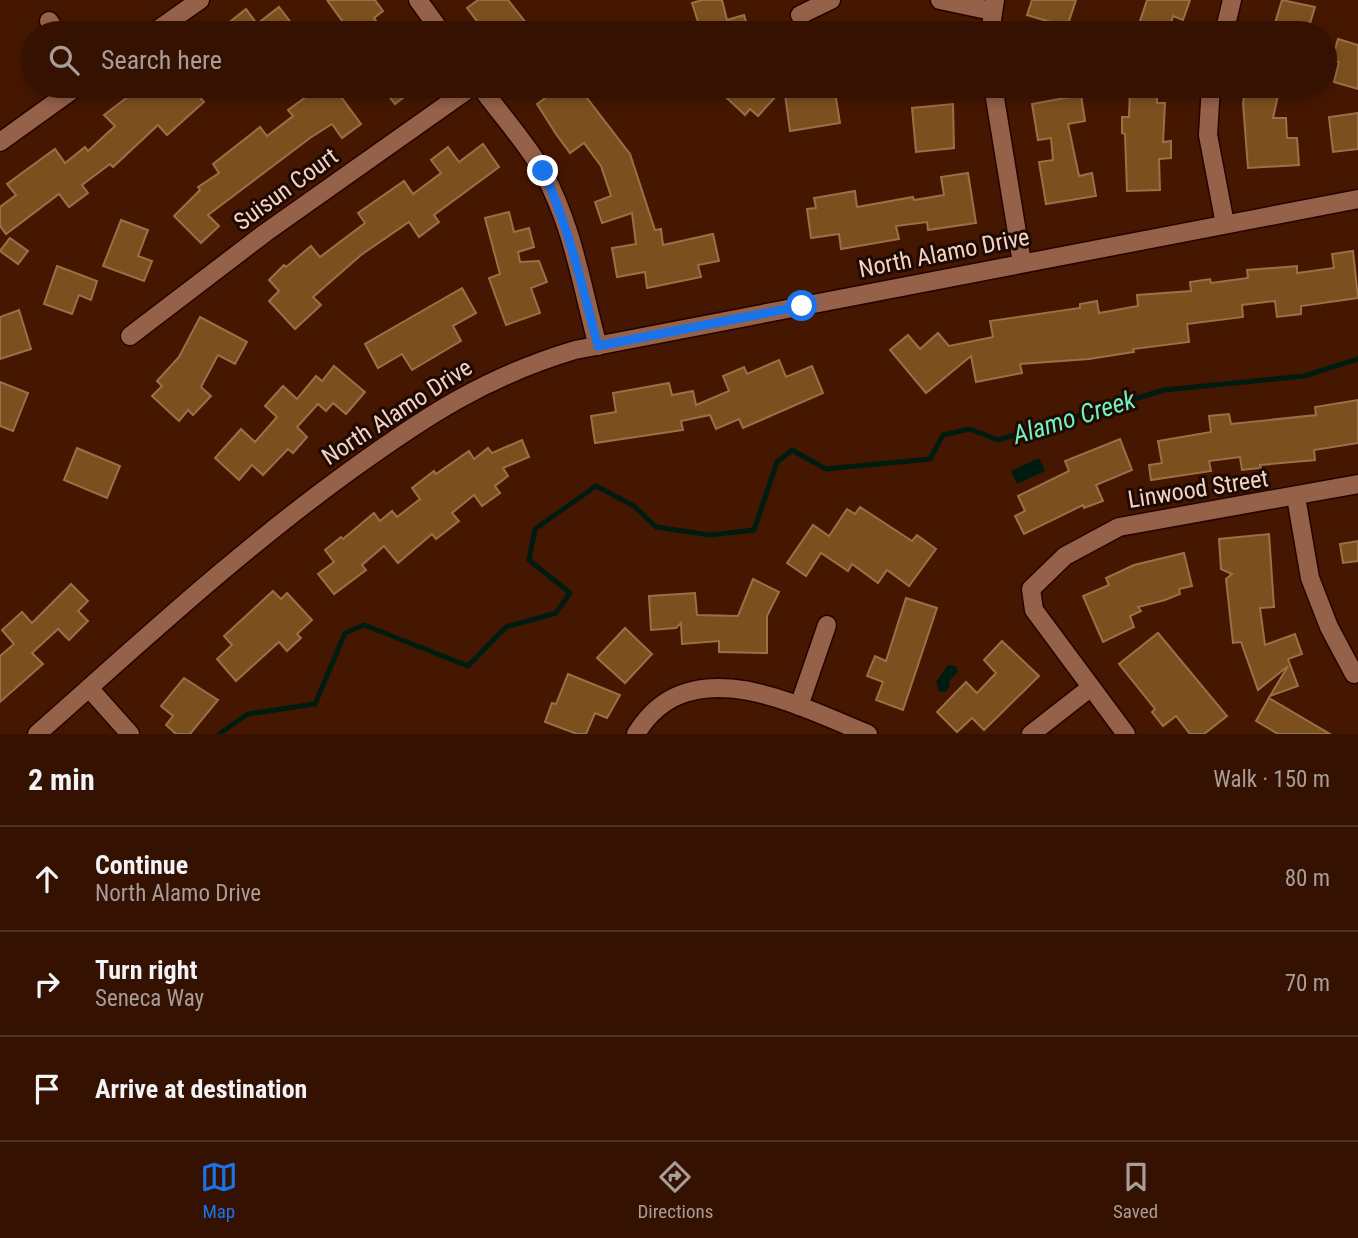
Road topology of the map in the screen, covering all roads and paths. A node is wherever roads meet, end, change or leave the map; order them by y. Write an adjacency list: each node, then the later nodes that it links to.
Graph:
1 (200, 0): 8 (street)
2 (418, 0): 9 (street)
3 (831, 0): 7 (street)
4 (940, 0): 6 (street)
5 (1232, 0): 10 (street)
6 (993, 5)
7 (800, 15)
8 (170, 21)
9 (433, 21)
10 (1226, 21)
11 (61, 98): 16 (street)
12 (456, 98): 20 (street, Suisun Court)
13 (489, 98): 21 (street)
14 (995, 98): 19 (street)
15 (1210, 98): 18 (street)
16 (0, 142)
17 (1358, 199): 18 (street, North Alamo Drive)
18 (1225, 225): 19 (street, North Alamo Drive)
19 (1022, 263): 21 (street, North Alamo Drive)
20 (130, 336)
21 (598, 346): 26 (street, North Alamo Drive)
22 (1358, 484): 23 (street, Linwood Street)
23 (1296, 497): 25 (street); 27 (street, Linwood Street)
24 (827, 625): 28 (street)
25 (1354, 674)
26 (89, 688): 29 (street, North Alamo Drive); 30 (street)
27 (1090, 688): 33 (street); 34 (street, Linwood Street)
28 (799, 706): 31 (street); 32 (street)
29 (37, 734)
30 (130, 734)
31 (636, 734)
32 (869, 734)
33 (1031, 734)
34 (1126, 734)

